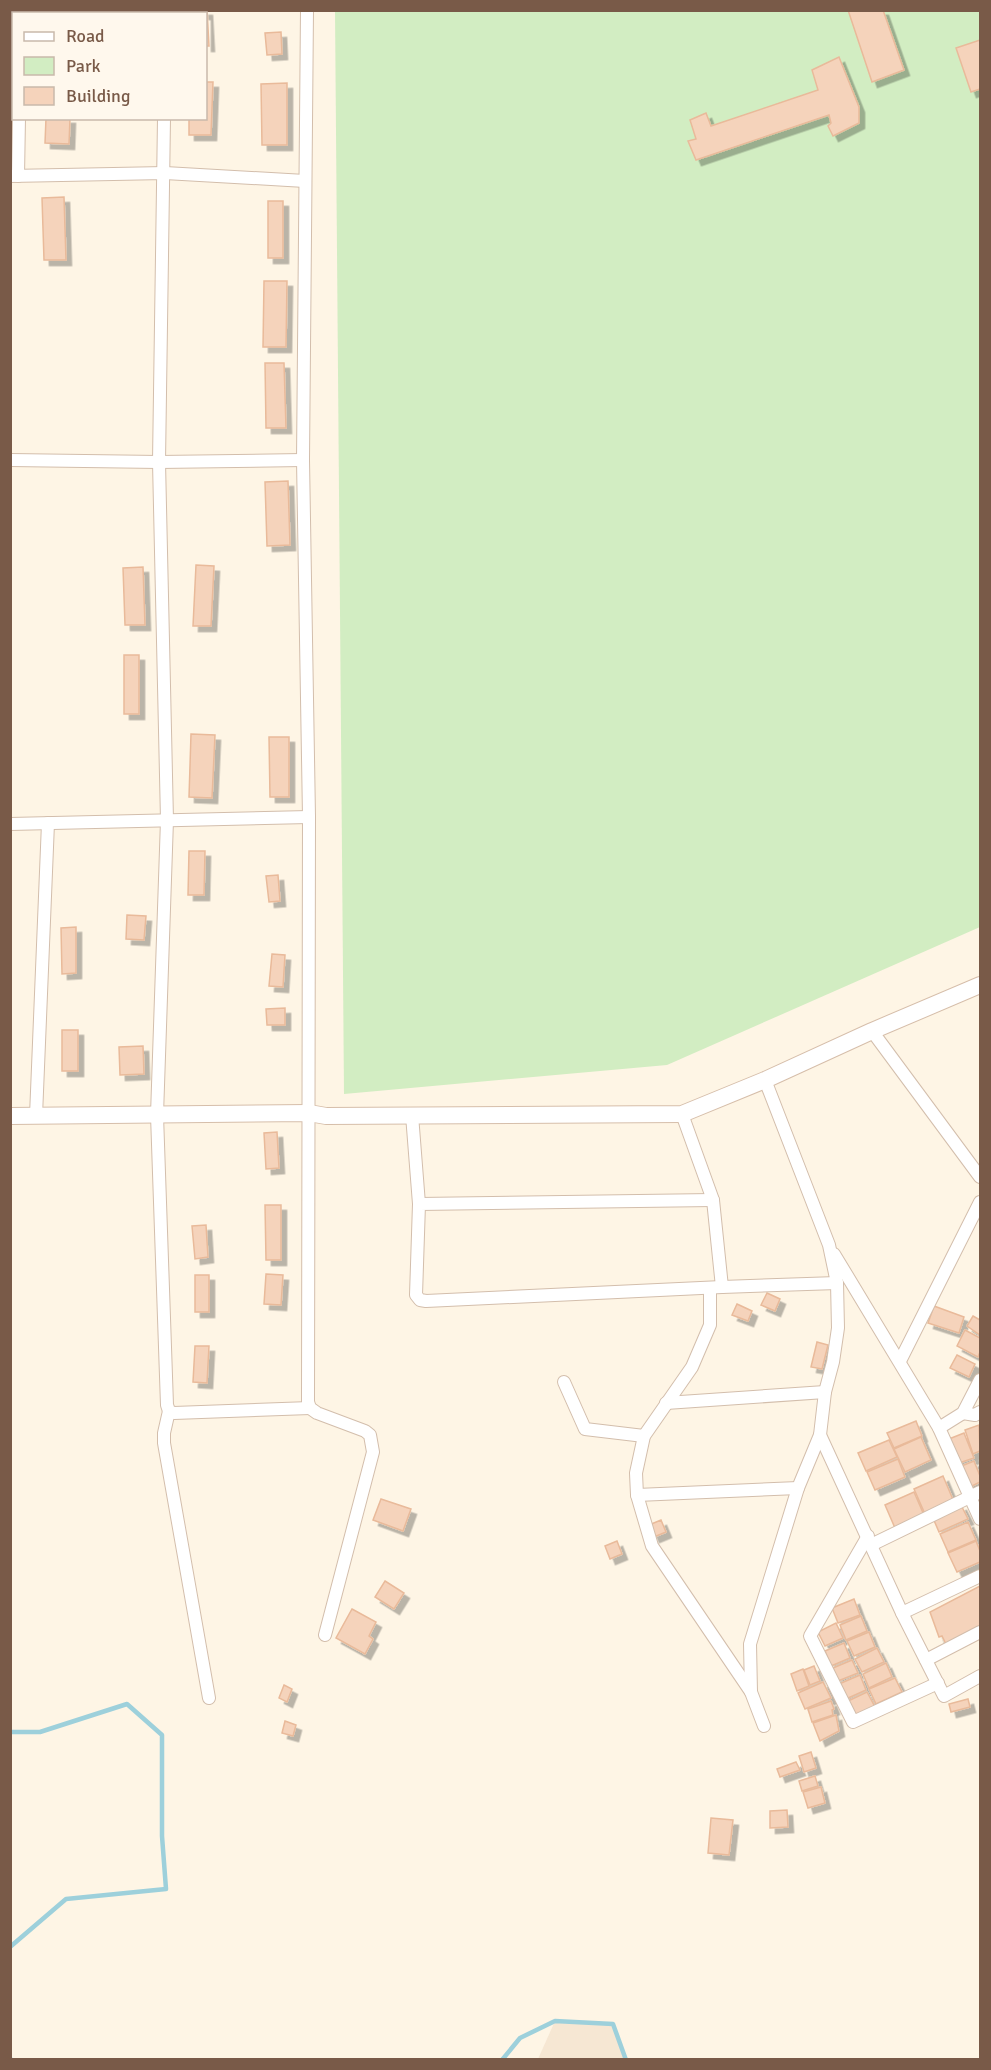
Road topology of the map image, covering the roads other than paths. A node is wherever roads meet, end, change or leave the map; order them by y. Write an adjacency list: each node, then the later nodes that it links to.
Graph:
1 (307, 10): 6 (street)
2 (19, 120): 5 (street)
3 (165, 120): 4 (street)
4 (165, 173): 5 (street); 6 (street); 9 (street)
5 (14, 176)
6 (305, 181): 8 (street)
7 (10, 460): 9 (street)
8 (303, 460): 9 (street); 10 (street)
9 (159, 462): 11 (street)
10 (309, 817): 11 (street); 17 (street)
11 (167, 820): 12 (street); 19 (street)
12 (48, 824): 13 (street); 22 (street)
13 (10, 825)
14 (981, 985): 15 (street)
15 (872, 1031): 16 (street); 23 (street)
16 (765, 1080): 18 (street); 27 (street)
17 (309, 1113): 19 (street); 20 (street); 35 (street)
18 (682, 1114): 20 (street); 24 (street)
19 (157, 1115): 22 (street); 36 (street)
20 (412, 1115): 26 (street)
21 (10, 1116): 22 (street)
22 (36, 1116)
23 (981, 1178)
24 (712, 1200): 26 (street); 29 (street)
25 (981, 1202): 30 (street)
26 (419, 1204): 29 (street)
27 (829, 1245): 28 (street); 30 (street)
28 (837, 1283): 29 (street); 33 (street)
29 (716, 1287): 34 (street)
30 (900, 1361): 39 (street)
31 (981, 1380): 38 (street)
32 (564, 1382): 41 (street)
33 (825, 1392): 34 (street); 40 (street)
34 (666, 1403): 41 (street)
35 (310, 1408): 36 (street); 50 (street)
36 (169, 1411): 55 (street)
37 (981, 1412): 38 (street)
38 (963, 1413): 39 (street)
39 (939, 1428): 44 (street)
40 (820, 1435): 42 (street); 46 (street)
41 (644, 1436): 43 (street)
42 (798, 1488): 43 (street); 54 (street)
43 (637, 1495): 54 (street)
44 (976, 1495): 45 (street); 46 (street)
45 (981, 1519)
46 (869, 1540): 48 (street); 53 (street)
47 (981, 1576): 48 (street)
48 (902, 1613): 51 (street)
49 (981, 1632): 51 (street)
50 (325, 1635)
51 (926, 1660): 53 (street)
52 (981, 1676): 53 (street)
53 (938, 1683)
54 (751, 1692): 56 (street)
55 (209, 1698)
56 (764, 1726)

